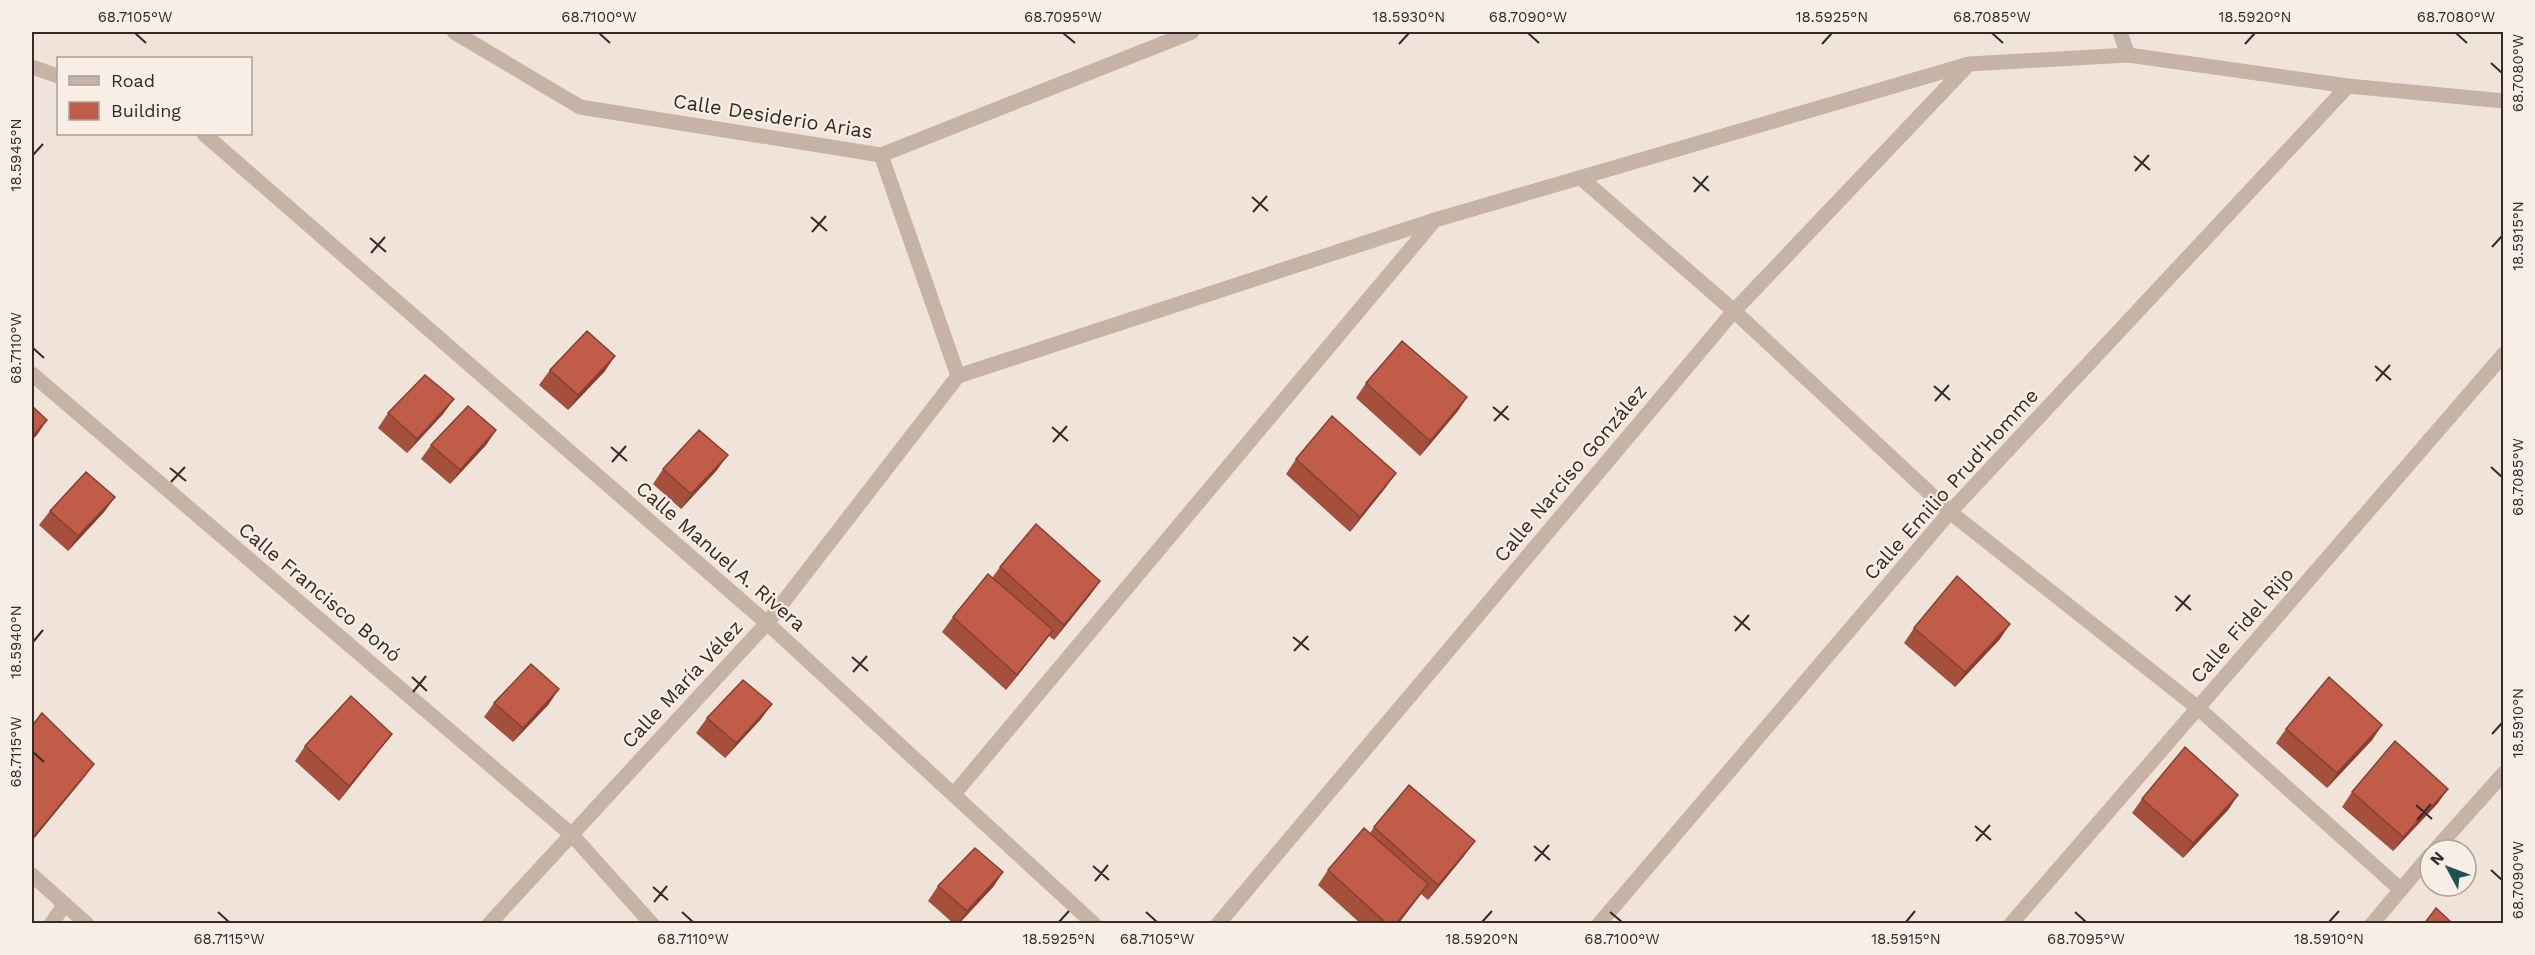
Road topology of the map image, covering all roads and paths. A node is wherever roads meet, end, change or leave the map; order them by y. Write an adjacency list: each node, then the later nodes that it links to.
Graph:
1 (454, 32): 11 (street, Calle Desiderio Arias)
2 (1192, 32): 11 (street, Calle Desiderio Arias)
3 (2120, 32): 4 (street)
4 (2128, 55): 5 (street); 8 (street)
5 (1969, 64): 12 (street); 14 (street, Calle Narciso González)
6 (32, 67): 7 (street)
7 (57, 76)
8 (2348, 86): 9 (street); 18 (street, Calle Emilio Prud'Homme)
9 (2504, 101)
10 (205, 135): 19 (street, Calle Manuel A. Rivera)
11 (881, 155): 17 (street)
12 (1581, 178): 13 (street); 14 (street)
13 (1435, 220): 17 (street); 22 (street)
14 (1734, 311): 18 (street); 34 (street, Calle Narciso González)
15 (2504, 354): 20 (street, Calle Fidel Rijo)
16 (32, 374): 23 (street, Calle Francisco Bonó)
17 (958, 376): 19 (street, Calle María Vélez)
18 (1950, 512): 20 (street); 35 (street, Calle Emilio Prud'Homme)
19 (767, 623): 22 (street, Calle Manuel A. Rivera); 23 (street, Calle María Vélez)
20 (2198, 708): 27 (street); 36 (street, Calle Fidel Rijo)
21 (2504, 773): 24 (street)
22 (954, 794): 33 (street, Calle Manuel A. Rivera)
23 (572, 835): 31 (street, Calle María Vélez); 32 (street, Calle Francisco Bonó)
24 (2446, 838)
25 (2418, 869): 27 (street)
26 (32, 875): 28 (street)
27 (2400, 889): 37 (street)
28 (66, 904): 29 (street); 30 (street)
29 (51, 924)
30 (87, 924)
31 (489, 924)
32 (652, 924)
33 (1094, 924)
34 (1218, 924)
35 (1599, 924)
36 (2011, 924)
37 (2372, 924)

